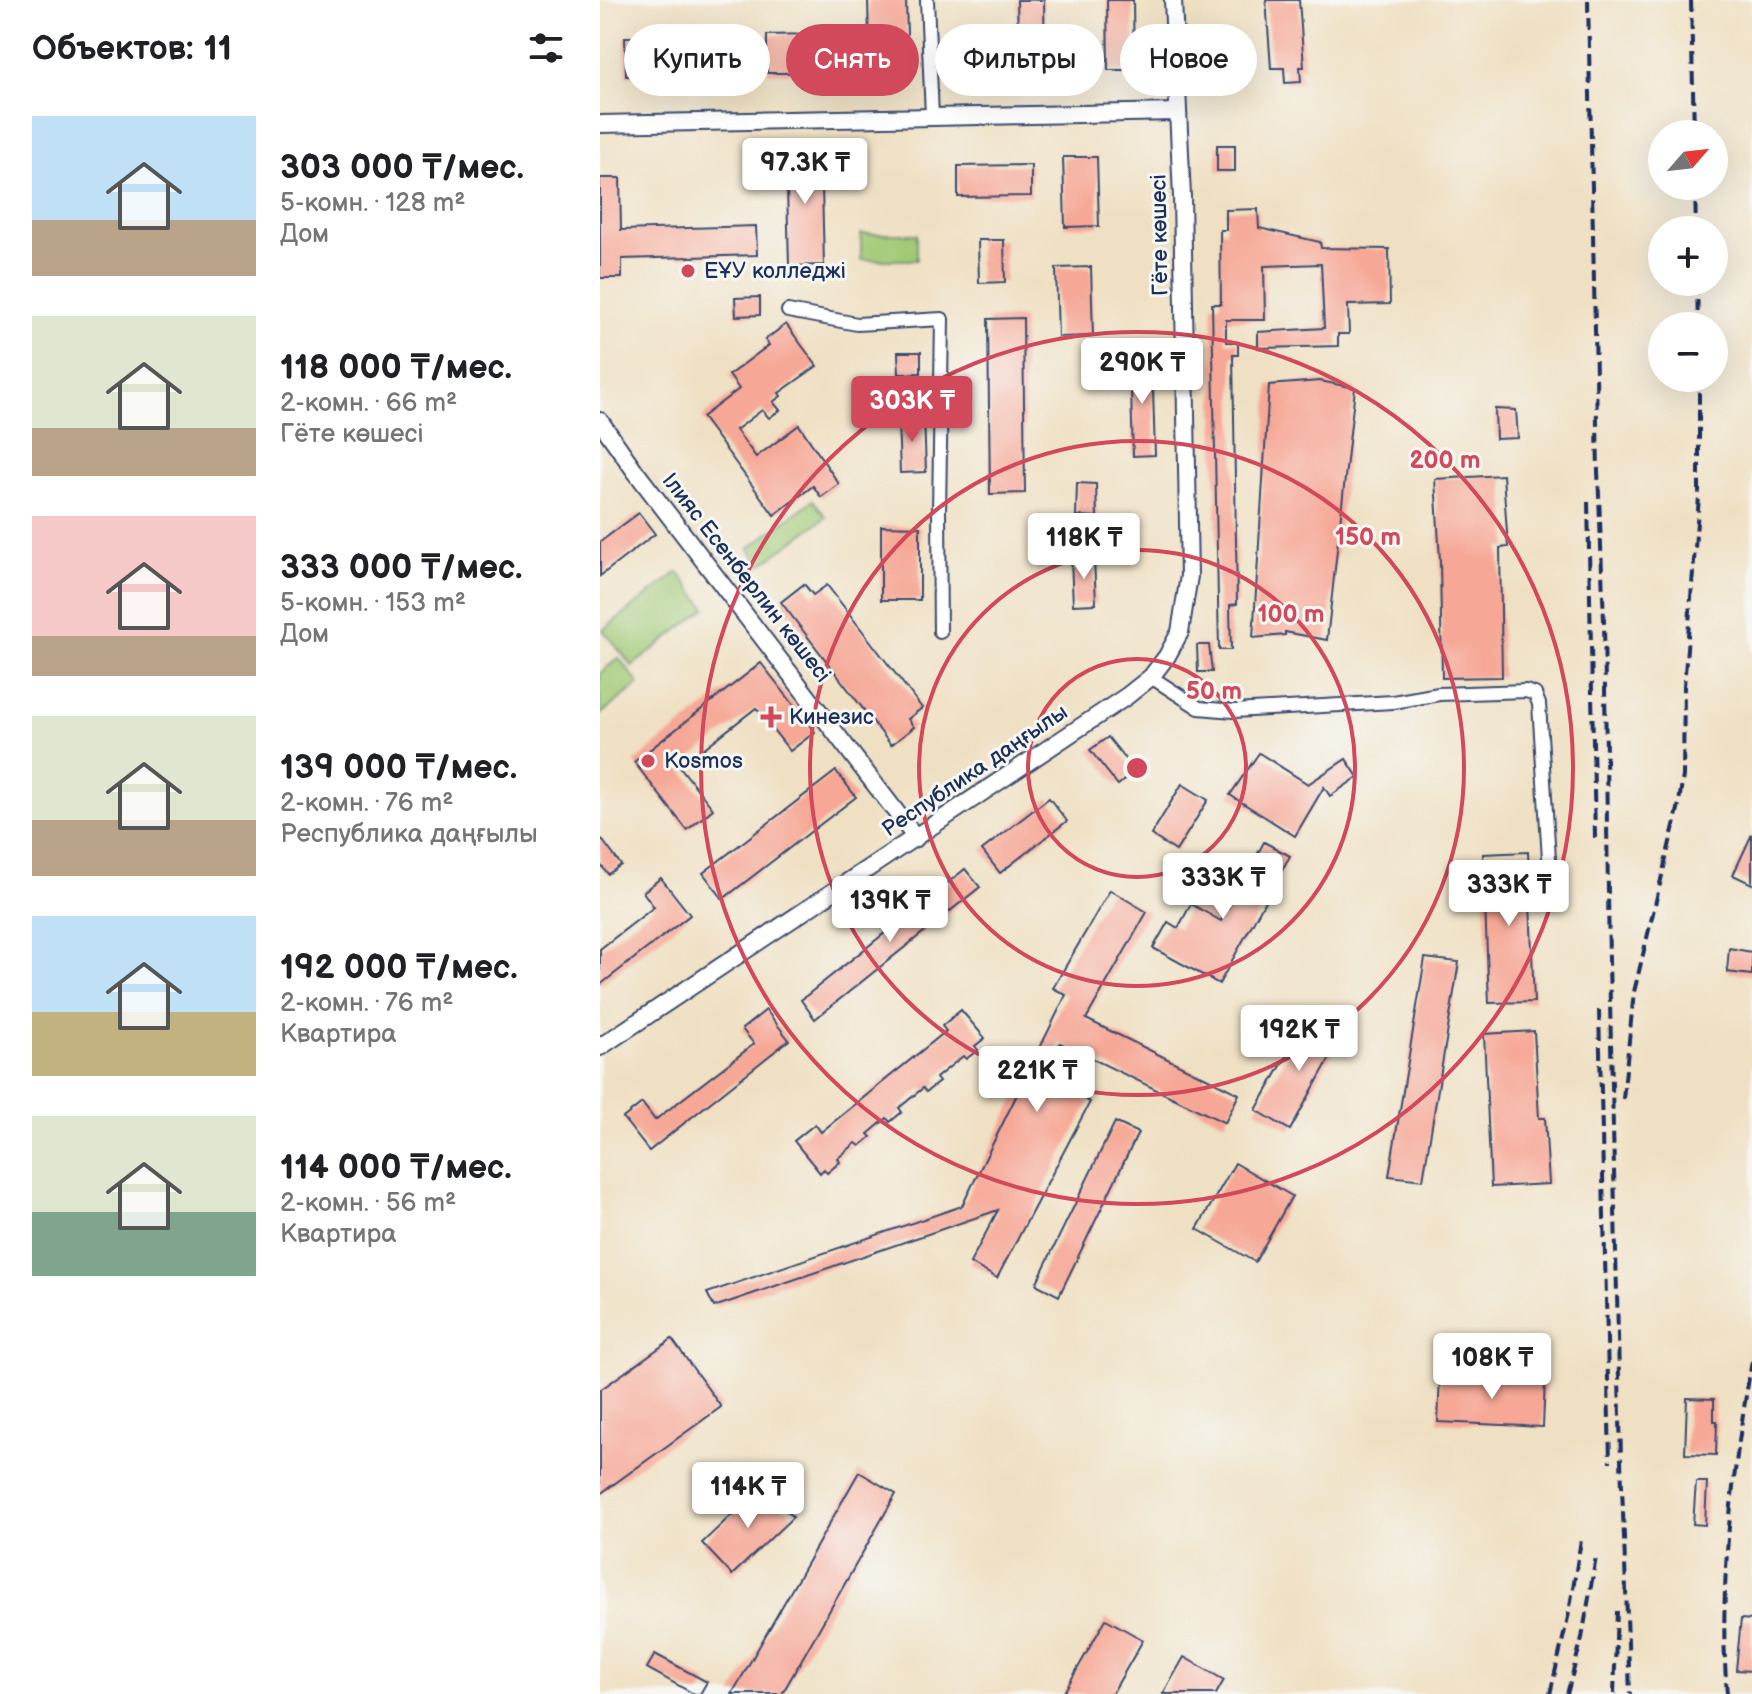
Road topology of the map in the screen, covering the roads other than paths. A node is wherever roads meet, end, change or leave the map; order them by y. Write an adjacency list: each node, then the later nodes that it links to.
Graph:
1 (927, 0): 4 (street)
2 (1173, 0): 3 (main road, Гёте көшесі)
3 (1177, 112): 4 (main road); 9 (main road, Гёте көшесі)
4 (932, 116): 5 (main road)
5 (600, 124)
6 (788, 311): 8 (street)
7 (600, 421): 11 (main road, Ілияс Есенберлин көшесі)
8 (940, 632)
9 (1167, 656): 10 (main road, Республика даңғылы)
10 (1151, 677): 11 (main road, Республика даңғылы); 12 (street)
11 (916, 838): 13 (main road, Республика даңғылы)
12 (1550, 874)
13 (600, 1047)

